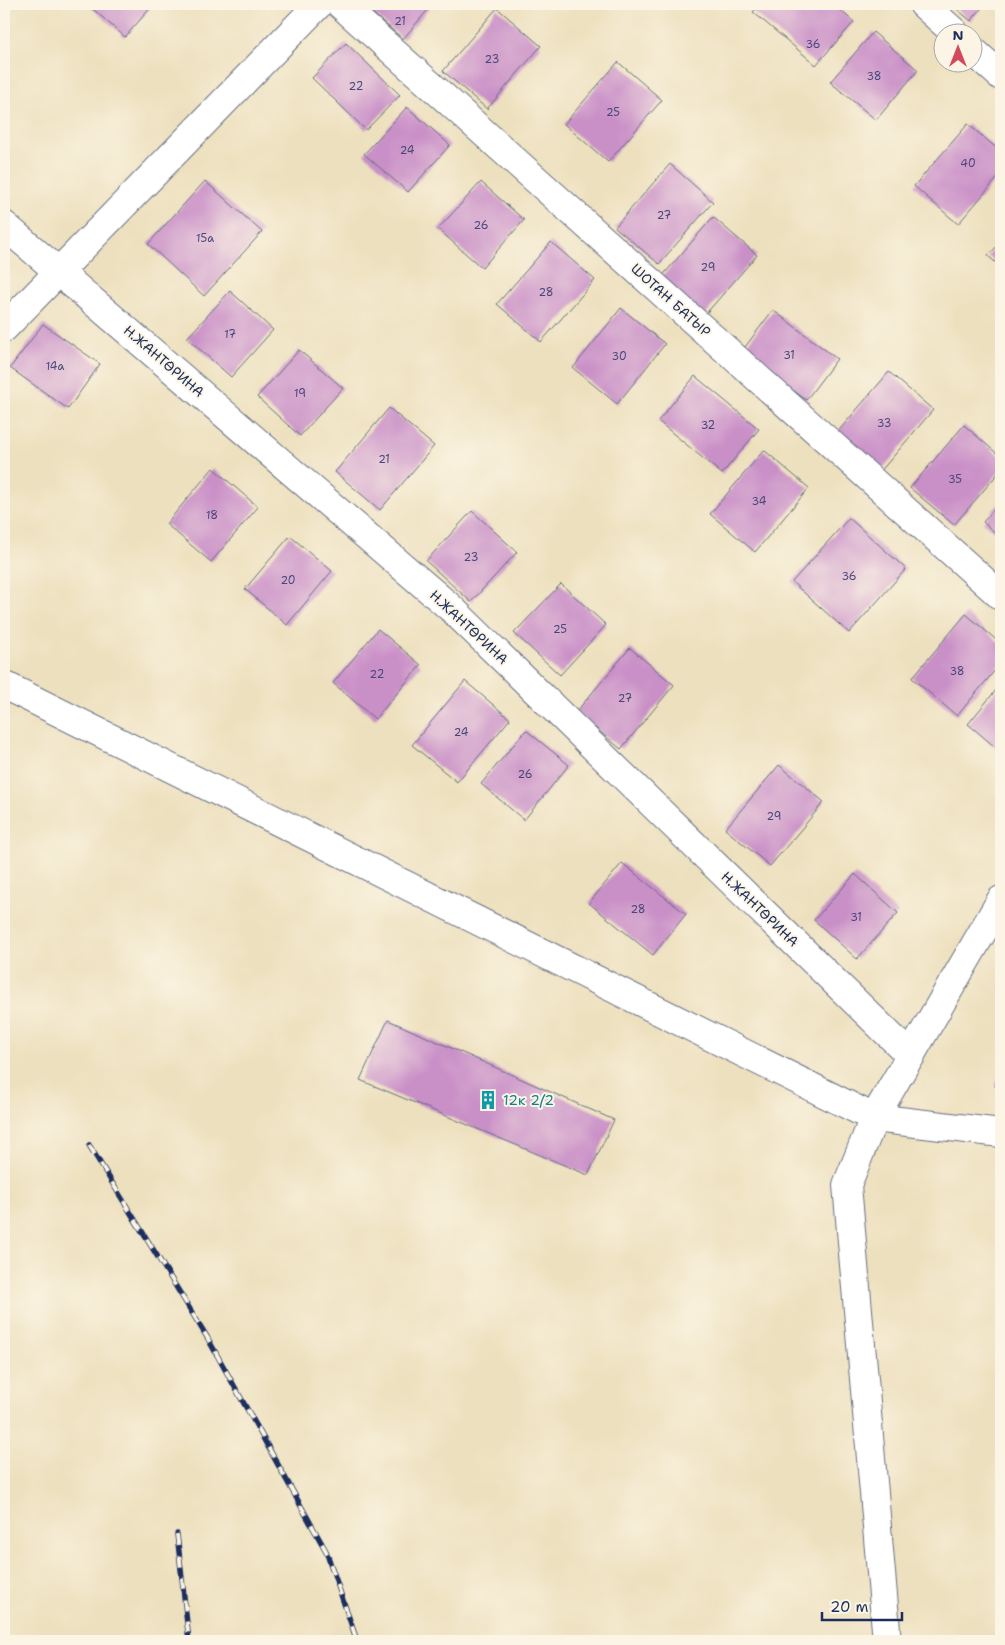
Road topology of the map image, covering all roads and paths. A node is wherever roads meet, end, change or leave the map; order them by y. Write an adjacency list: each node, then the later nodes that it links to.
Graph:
1 (320, 4): 8 (street)
2 (340, 4): 10 (street, ШОТАН БАТЫР)
3 (923, 4): 4 (street)
4 (943, 22)
5 (982, 59): 6 (street)
6 (1001, 76)
7 (4, 225): 8 (street, Н.ЖАНТӨРИНА)
8 (59, 271): 9 (street); 13 (street, Н.ЖАНТӨРИНА)
9 (4, 328)
10 (1001, 596)
11 (4, 685): 14 (street)
12 (1001, 900): 13 (street)
13 (911, 1056): 14 (street)
14 (874, 1118): 15 (street); 16 (street)
15 (1001, 1133)
16 (887, 1641)

